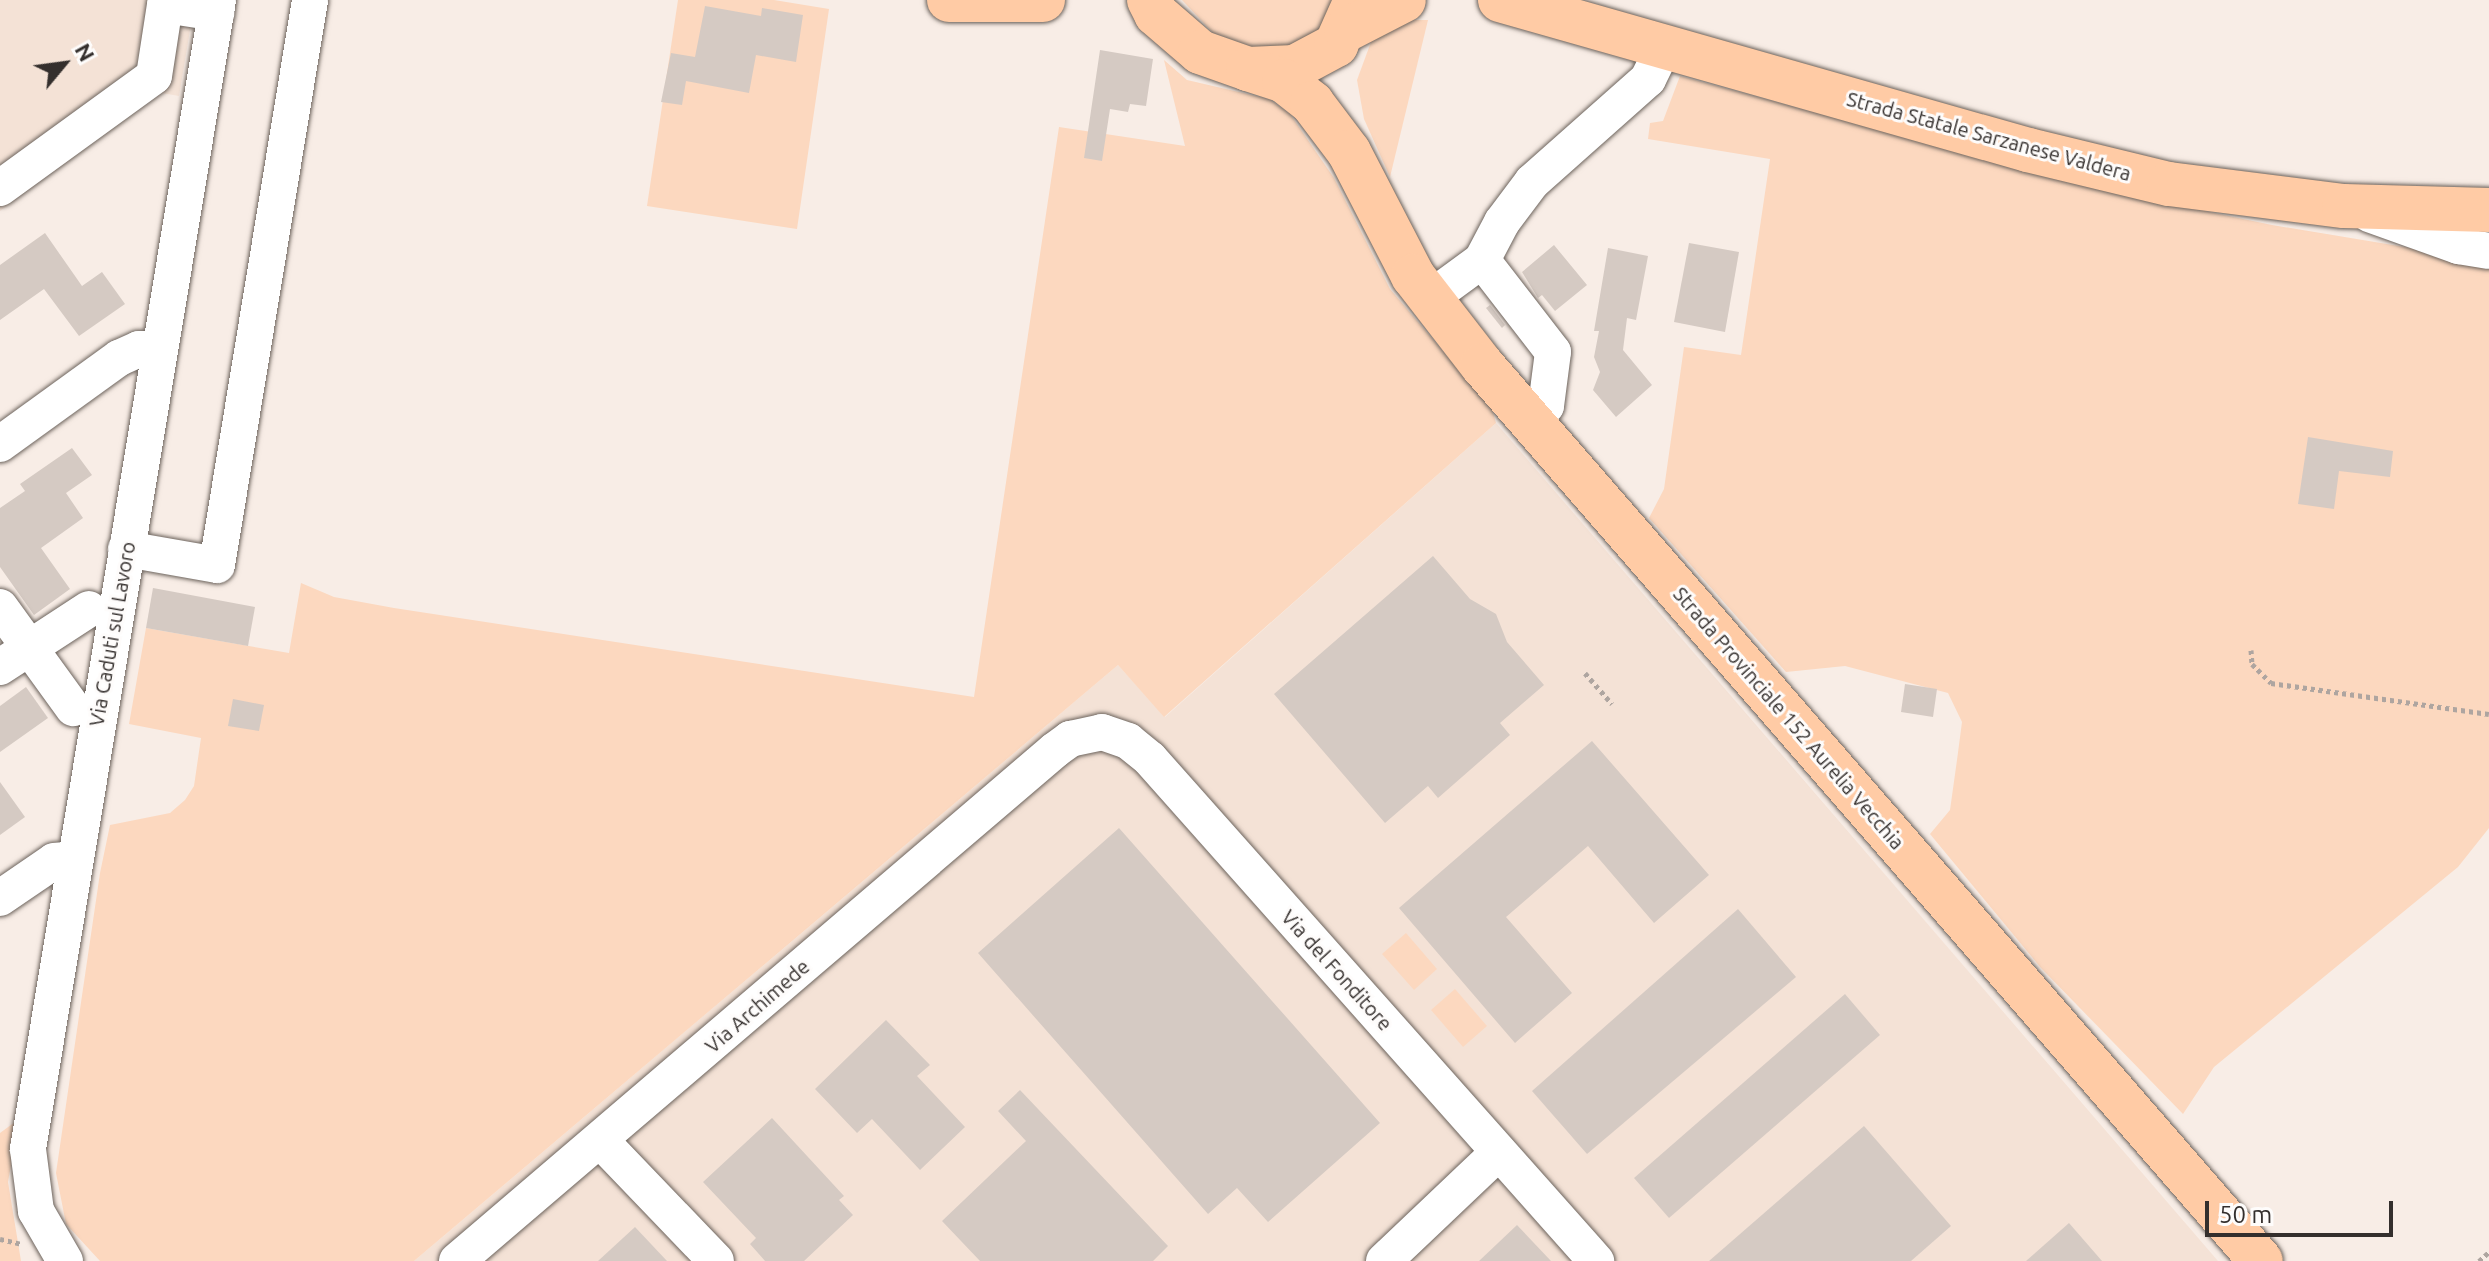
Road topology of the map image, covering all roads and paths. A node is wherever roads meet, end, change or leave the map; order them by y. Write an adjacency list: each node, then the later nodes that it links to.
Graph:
1 (310, 0): 23 (street)
2 (949, 0): 3 (main road)
3 (1043, 0)
4 (1404, 0): 8 (main road)
5 (1500, 0): 9 (main road, Strada Statale Sarzanese Valdera)
6 (1144, 5): 10 (main road, Strada Provinciale 152 Aurelia Vecchia)
7 (217, 6): 11 (street); 12 (street, Via Caduti sul Lavoro)
8 (1346, 25): 10 (main road, Strada Provinciale 152 Aurelia Vecchia); 13 (main road, Strada Provinciale 152 Aurelia Vecchia)
9 (1664, 46): 15 (main road, Strada Statale Sarzanese Valdera); 18 (street)
10 (1248, 69): 13 (main road, Strada Provinciale 152 Aurelia Vecchia)
11 (154, 76): 12 (street); 14 (street)
12 (203, 85): 20 (street, Via Caduti sul Lavoro)
13 (1349, 152): 19 (main road, Strada Provinciale 152 Aurelia Vecchia)
14 (0, 188)
15 (2344, 206): 16 (main road, Strada Statale Sarzanese Valdera); 17 (street)
16 (2489, 210)
17 (2489, 251)
18 (1482, 260): 19 (street); 21 (street)
19 (1429, 299): 21 (main road, Strada Provinciale 152 Aurelia Vecchia)
20 (159, 349): 22 (street); 23 (street, Via Caduti sul Lavoro)
21 (1529, 421): 38 (main road, Strada Provinciale 152 Aurelia Vecchia)
22 (0, 444)
23 (126, 549): 33 (street, Via Caduti sul Lavoro)
24 (0, 607): 27 (street)
25 (89, 609): 27 (street)
26 (2251, 650): 31 (path)
27 (14, 656): 30 (street)
28 (1585, 673): 29 (path)
29 (1612, 704)
30 (73, 708)
31 (2489, 714)
32 (1055, 750): 35 (street, Via Archimede); 36 (street, Via del Fonditore)
33 (75, 859): 34 (street); 39 (street, Via Caduti sul Lavoro)
34 (0, 898)
35 (601, 1141): 40 (street, Via Archimede); 41 (street)
36 (1499, 1152): 42 (street); 43 (street, Via del Fonditore)
37 (2489, 1252): 44 (path)
38 (2254, 1255)
39 (65, 1261)
40 (457, 1261)
41 (716, 1261)
42 (1384, 1261)
43 (1596, 1261)
44 (2479, 1261)

